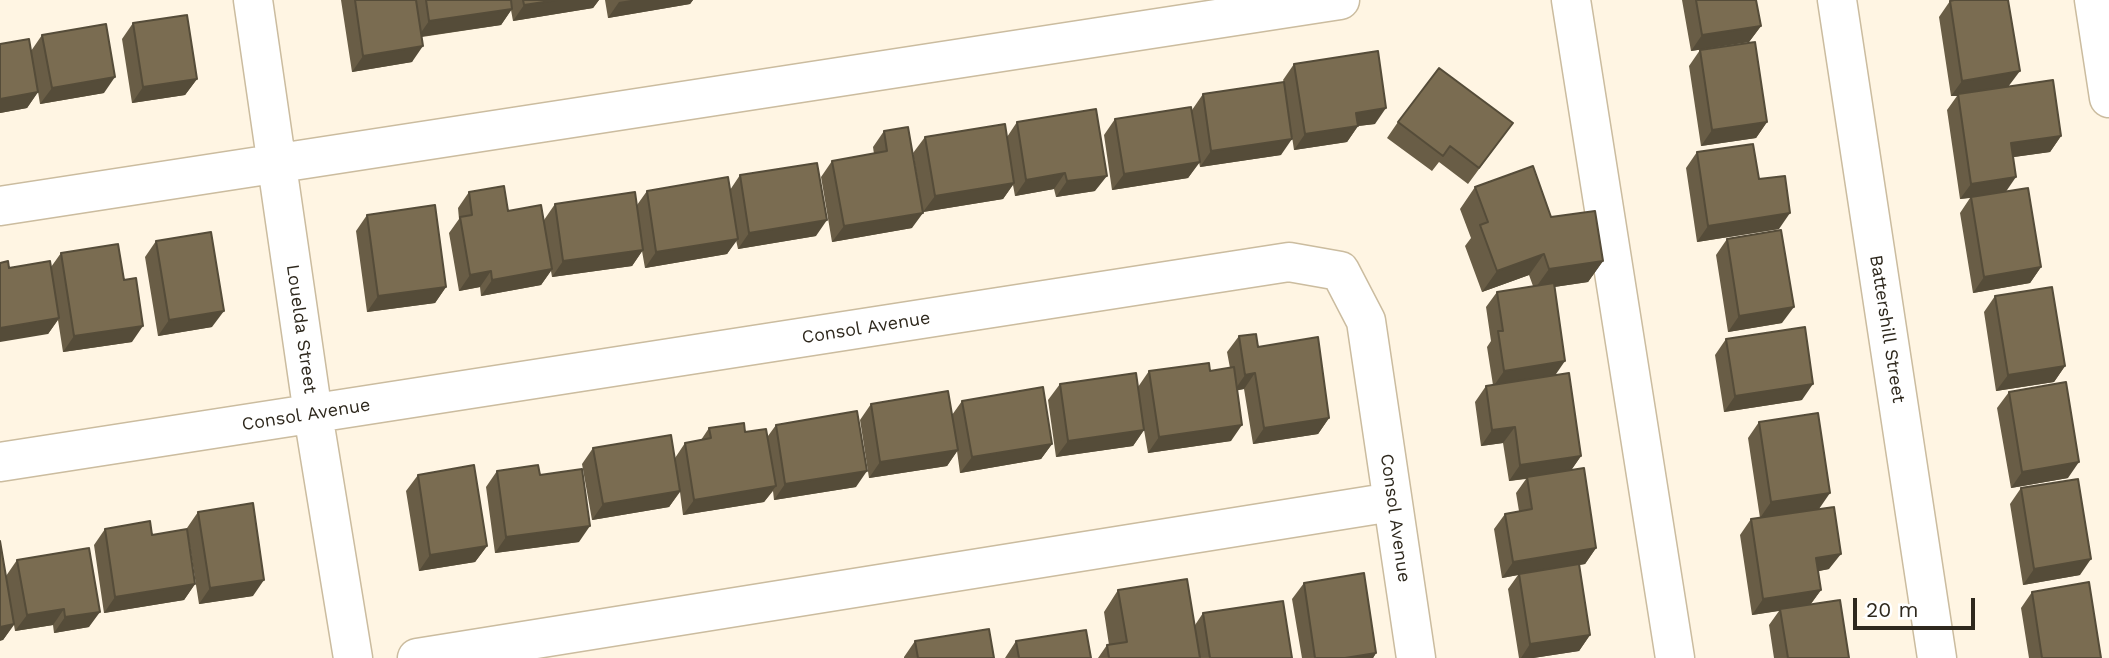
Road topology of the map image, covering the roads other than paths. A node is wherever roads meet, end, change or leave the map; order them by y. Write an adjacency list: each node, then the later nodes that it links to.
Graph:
1 (253, 0): 7 (street, Louelda Street)
2 (1340, 0): 7 (street)
3 (1570, 0): 15 (street)
4 (1837, 0): 16 (street, Battershill Street)
5 (2094, 0): 6 (street)
6 (2109, 98)
7 (277, 163): 8 (street); 9 (street, Louelda Street)
8 (0, 206)
9 (313, 414): 10 (street, Consol Avenue); 11 (street, Consol Avenue); 12 (street, Louelda Street)
10 (0, 462)
11 (1392, 502): 13 (street); 14 (street, Consol Avenue)
12 (353, 658)
13 (416, 658)
14 (1416, 658)
15 (1675, 658)
16 (1937, 658)

